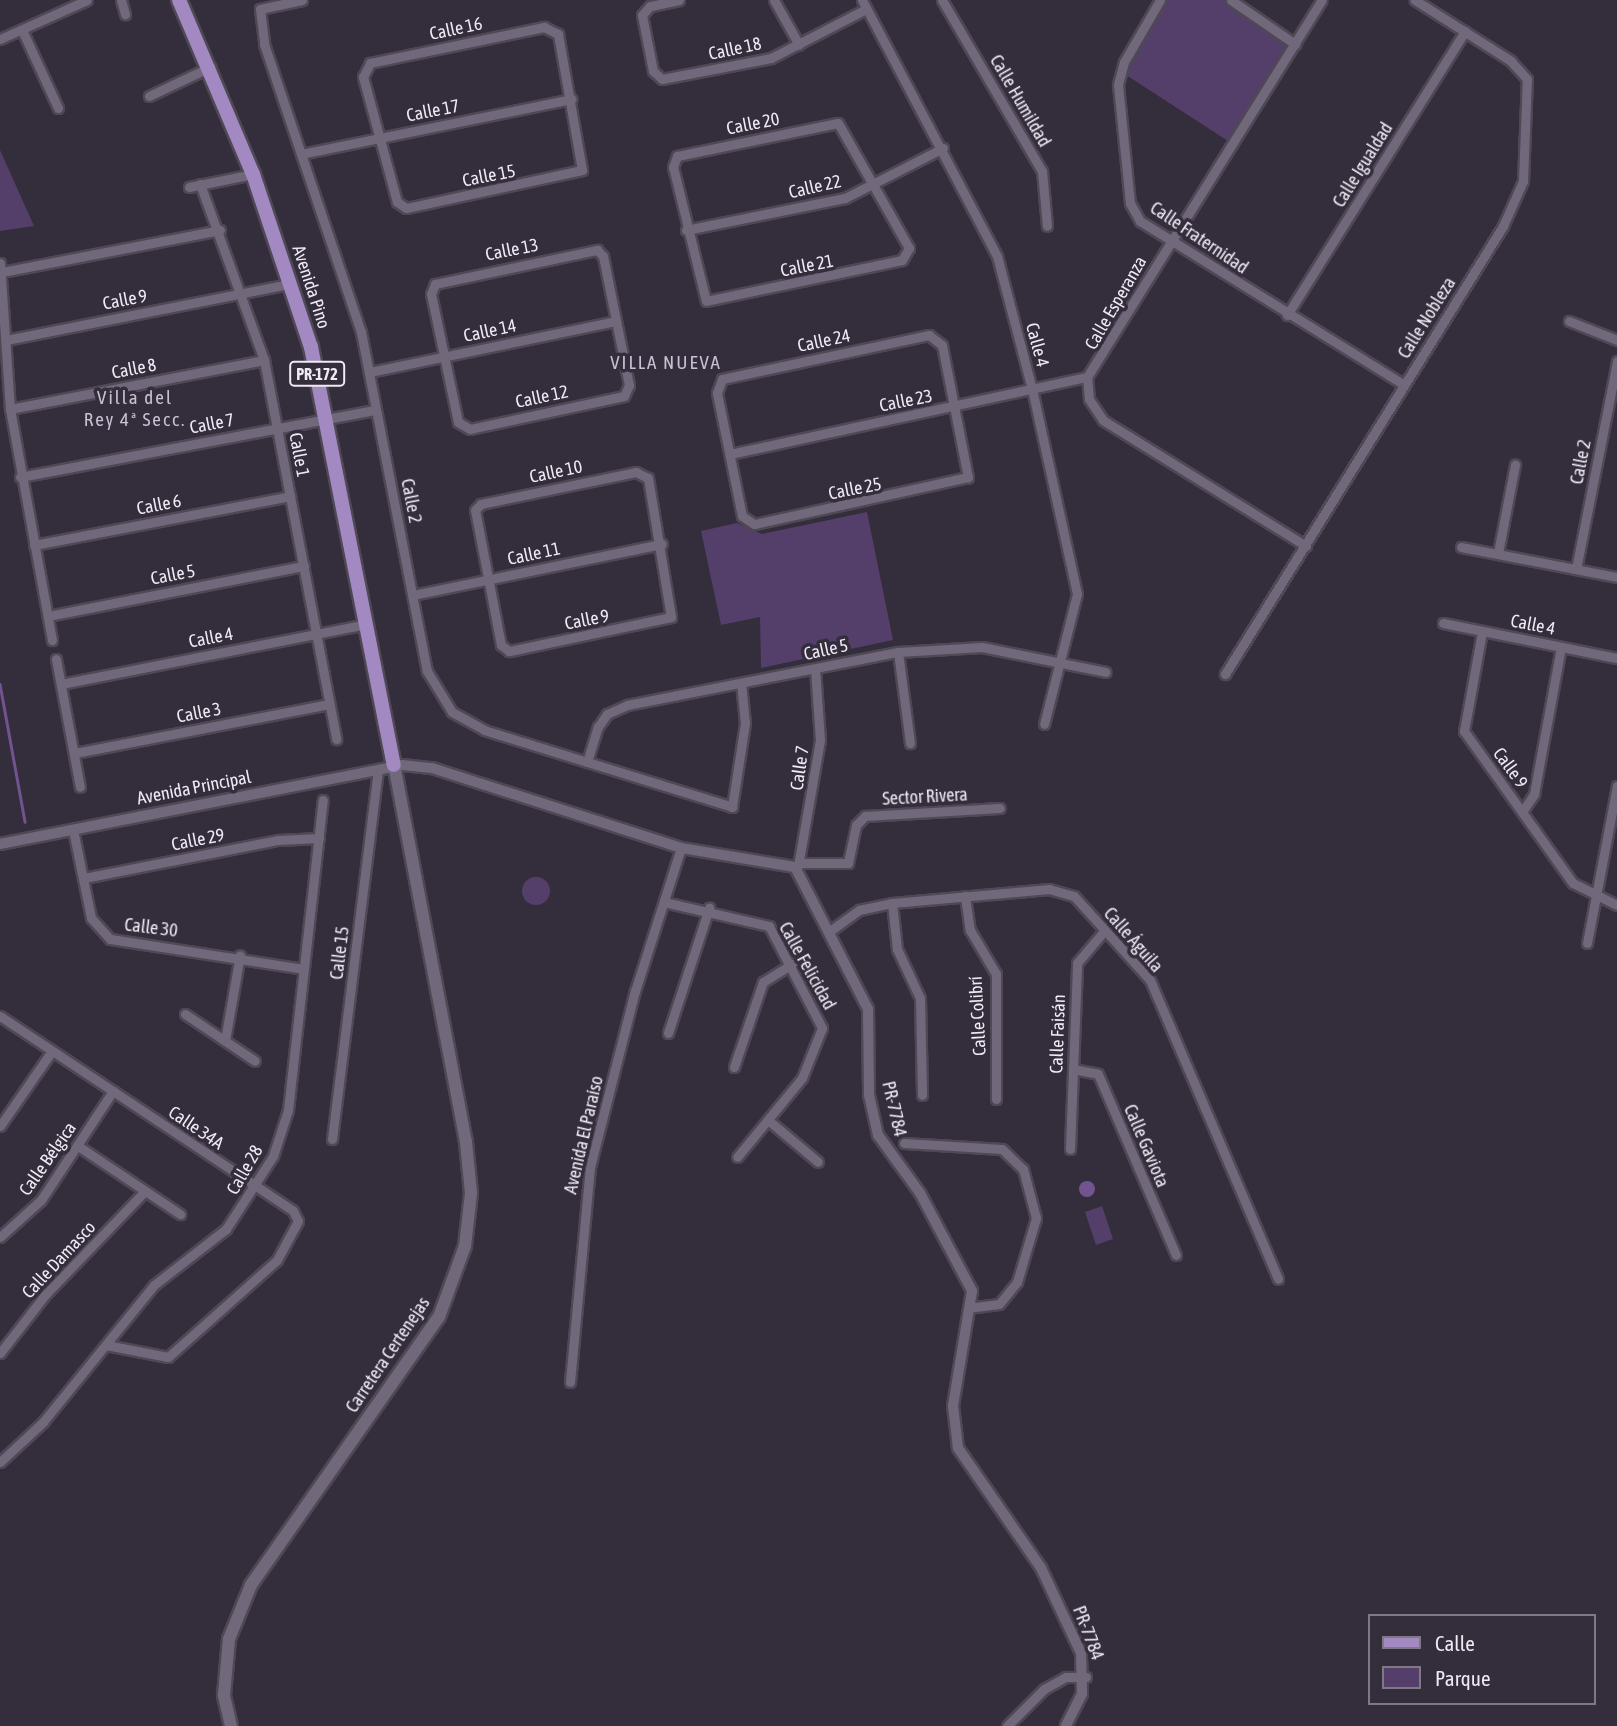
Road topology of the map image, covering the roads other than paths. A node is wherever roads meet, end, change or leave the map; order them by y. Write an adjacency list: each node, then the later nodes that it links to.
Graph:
1 (88, 0): 14 (street)
2 (121, 0): 13 (street)
3 (179, 0): 19 (main road, Avenida Pino / PR-172)
4 (302, 0): 25 (street, Calle 2)
5 (679, 0): 18 (street, Calle 18)
6 (774, 0): 18 (street)
7 (942, 0): 30 (street, Calle Humildad)
8 (1160, 0): 33 (street, Calle Fraternidad)
9 (1231, 0): 17 (street)
10 (1322, 0): 17 (street, Calle Esperanza)
11 (1415, 0): 15 (street, Calle Nobleza)
12 (864, 4): 18 (street, Calle 18); 24 (street, Calle 4)
13 (125, 14)
14 (22, 30): 16 (street); 22 (street)
15 (1465, 31): 37 (street, Calle Igualdad); 47 (street, Calle Nobleza)
16 (0, 39)
17 (1295, 44): 33 (street, Calle Esperanza)
18 (799, 45)
19 (210, 67): 20 (street); 26 (main road, Avenida Pino / PR-172)
20 (149, 96)
21 (571, 99): 23 (street, Calle 17); 23 (street, Calle 15); 23 (street, Calle 16)
22 (58, 108)
23 (376, 138): 25 (street, Calle 17)
24 (943, 148): 28 (street, Calle 22); 48 (street, Calle 4)
25 (301, 154): 45 (street, Calle 2)
26 (253, 174): 27 (street); 35 (main road, Avenida Pino / PR-172)
27 (200, 184): 29 (street); 31 (street, Calle 1)
28 (876, 184): 32 (street, Calle 22); 32 (street, Calle 20); 32 (street, Calle 21)
29 (189, 187)
30 (1046, 226)
31 (220, 230): 34 (street); 36 (street, Calle 1)
32 (686, 230)
33 (1171, 242): 37 (street, Calle Fraternidad); 46 (street, Calle Esperanza)
34 (1, 267): 40 (street)
35 (290, 284): 36 (street, Calle 9); 52 (main road, Avenida Pino / PR-172)
36 (241, 293): 40 (street, Calle 9); 43 (street, Calle 1)
37 (1287, 315): 47 (street, Calle Fraternidad)
38 (616, 321): 42 (street, Calle 14); 42 (street, Calle 13); 42 (street, Calle 12)
39 (1569, 321): 41 (street)
40 (6, 340): 50 (street)
41 (1617, 340)
42 (445, 356): 45 (street, Calle 14)
43 (264, 360): 50 (street, Calle 8); 53 (street, Calle 1)
44 (1617, 361): 64 (street, Calle 2)
45 (370, 372): 51 (street, Calle 2)
46 (1087, 377): 48 (street, Calle 23); 60 (street)
47 (1404, 385): 60 (street, Calle Nobleza)
48 (1032, 389): 49 (street, Calle 23); 78 (street, Calle 4)
49 (957, 407): 54 (street, Calle 23); 54 (street, Calle 25); 54 (street, Calle 24)
50 (10, 409): 56 (street)
51 (376, 410): 52 (street, Calle 7); 67 (street, Calle 2)
52 (327, 420): 53 (street, Calle 7); 69 (main road, Avenida Pino / PR-172)
53 (278, 428): 56 (street, Calle 7); 57 (street, Calle 1)
54 (730, 454)
55 (1516, 465): 62 (street)
56 (20, 477): 59 (street)
57 (290, 496): 59 (street, Calle 6); 63 (street, Calle 1)
58 (662, 544): 66 (street, Calle 11); 66 (street, Calle 9); 66 (street, Calle 10)
59 (34, 545): 68 (street)
60 (1306, 546): 81 (street, Calle Nobleza)
61 (1461, 547): 62 (street)
62 (1498, 553): 64 (street)
63 (304, 566): 68 (street, Calle 5); 72 (street, Calle 1)
64 (1576, 569): 65 (street)
65 (1617, 577)
66 (488, 579): 67 (street, Calle 11)
67 (413, 595): 89 (street, Calle 2)
68 (48, 616): 73 (street)
69 (366, 624): 72 (street, Calle 4); 90 (main road, Avenida Pino / PR-172)
70 (1443, 624): 71 (street, Calle 4)
71 (1482, 632): 74 (street, Calle 4); 96 (street, Calle 9)
72 (317, 633): 83 (street, Calle 4); 84 (street, Calle 1)
73 (52, 640)
74 (1562, 647): 76 (street, Calle 4); 96 (street)
75 (898, 652): 78 (street, Calle 5); 79 (street, Calle 5); 87 (street)
76 (1617, 657)
77 (56, 659): 83 (street)
78 (1063, 660): 80 (street, Calle 5); 85 (street, Calle 4)
79 (815, 669): 82 (street, Calle 5); 101 (street, Calle 7)
80 (1106, 672)
81 (1225, 674)
82 (741, 682): 89 (street, Calle 5); 89 (street, Calle 2)
83 (61, 684): 88 (street)
84 (329, 704): 86 (street, Calle 1); 88 (street, Calle 3)
85 (1044, 724)
86 (336, 739)
87 (910, 743)
88 (75, 753): 93 (street)
89 (587, 762)
90 (394, 765): 91 (street, Avenida Principal); 100 (street); 146 (main road, Carretera Certenejas / PR-172)
91 (378, 771): 97 (street, Avenida Principal); 128 (street, Calle 15)
92 (1617, 786): 104 (street)
93 (80, 787)
94 (323, 800): 98 (street, Calle 28)
95 (1000, 808): 101 (street, Sector Rivera)
96 (1522, 812): 104 (street, Calle 9)
97 (73, 830): 99 (street, Avenida Principal); 102 (street, Calle 30)
98 (319, 838): 102 (street, Calle 29); 114 (street, Calle 28)
99 (0, 844)
100 (681, 848): 101 (street); 105 (street)
101 (799, 865): 110 (street, PR-7784 / PR-7784)
102 (84, 878): 112 (street, Calle 30)
103 (965, 896): 106 (street, Calle Águila); 109 (street, Calle Águila); 125 (street, Calle Colibrí)
104 (1595, 898): 107 (street); 111 (street)
105 (664, 902): 108 (street, Calle Felicidad); 143 (street, Avenida El Paraíso)
106 (892, 903): 110 (street, Calle Águila); 124 (street)
107 (1617, 905)
108 (709, 908): 113 (street, Calle Felicidad); 117 (street)
109 (1105, 930): 122 (street, Calle Faisán); 139 (street, Calle Águila)
110 (831, 931): 140 (street, PR-7784 / PR-7784)
111 (1587, 943)
112 (240, 955): 114 (street, Calle 30); 118 (street)
113 (792, 964): 121 (street); 126 (street, Calle Felicidad)
114 (304, 969): 134 (street, Calle 28)
115 (185, 1014): 118 (street)
116 (0, 1016): 119 (street, Calle 34A)
117 (668, 1032)
118 (225, 1040): 120 (street)
119 (51, 1051): 123 (street, Calle 34A); 127 (street)
120 (255, 1061)
121 (734, 1067)
122 (1073, 1069): 131 (street, Calle Faisán); 138 (street, Calle Gaviota)
123 (113, 1091): 130 (street, Calle Bélgica); 134 (street, Calle 34A)
124 (922, 1095)
125 (996, 1099)
126 (768, 1120): 132 (street, Calle Felicidad); 133 (street)
127 (0, 1126)
128 (332, 1139)
129 (904, 1143): 140 (street)
130 (78, 1146): 135 (street); 137 (street, Calle Bélgica)
131 (1070, 1149)
132 (737, 1157)
133 (818, 1162)
134 (256, 1186): 141 (street, Calle 28); 141 (street, Calle 34A)
135 (145, 1191): 136 (street); 142 (street, Calle Damasco)
136 (180, 1214)
137 (0, 1237)
138 (1176, 1255)
139 (1278, 1279)
140 (972, 1307): 145 (street, PR-7784 / PR-7784)
141 (106, 1345): 144 (street, Calle 28)
142 (0, 1353)
143 (570, 1382)
144 (0, 1462)
145 (1086, 1677): 147 (street); 148 (street, PR-7784 / PR-7784)
146 (230, 1726)
147 (1007, 1726)
148 (1066, 1726)

